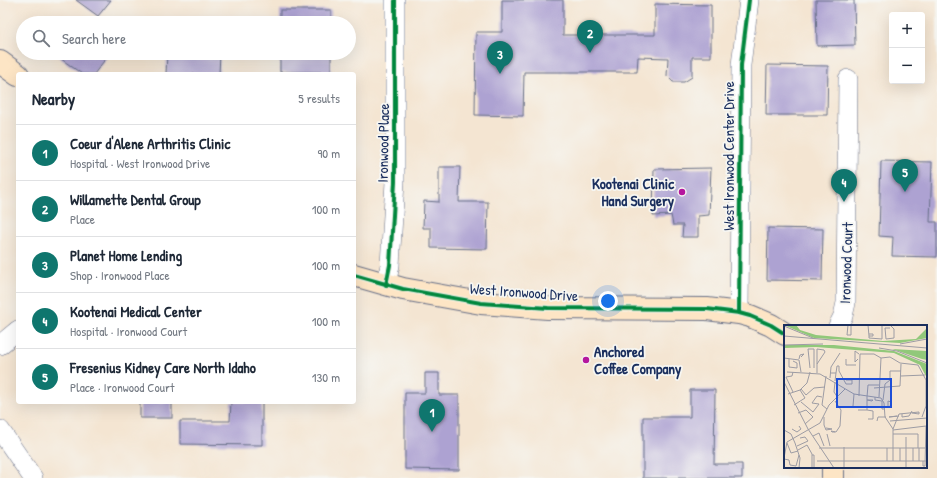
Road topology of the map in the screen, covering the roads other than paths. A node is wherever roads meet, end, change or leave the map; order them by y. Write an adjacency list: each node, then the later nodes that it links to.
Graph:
1 (395, 0): 7 (street, Ironwood Place)
2 (749, 0): 8 (street, West Ironwood Center Drive)
3 (0, 62): 4 (street)
4 (16, 74)
5 (848, 79): 9 (street, Ironwood Court)
6 (356, 276): 7 (street, West Ironwood Drive)
7 (386, 285): 8 (street, West Ironwood Drive)
8 (739, 313): 11 (street, West Ironwood Drive)
9 (838, 325)
10 (16, 332): 12 (street)
11 (784, 333)
12 (0, 345)
13 (0, 430): 14 (street)
14 (33, 478)

